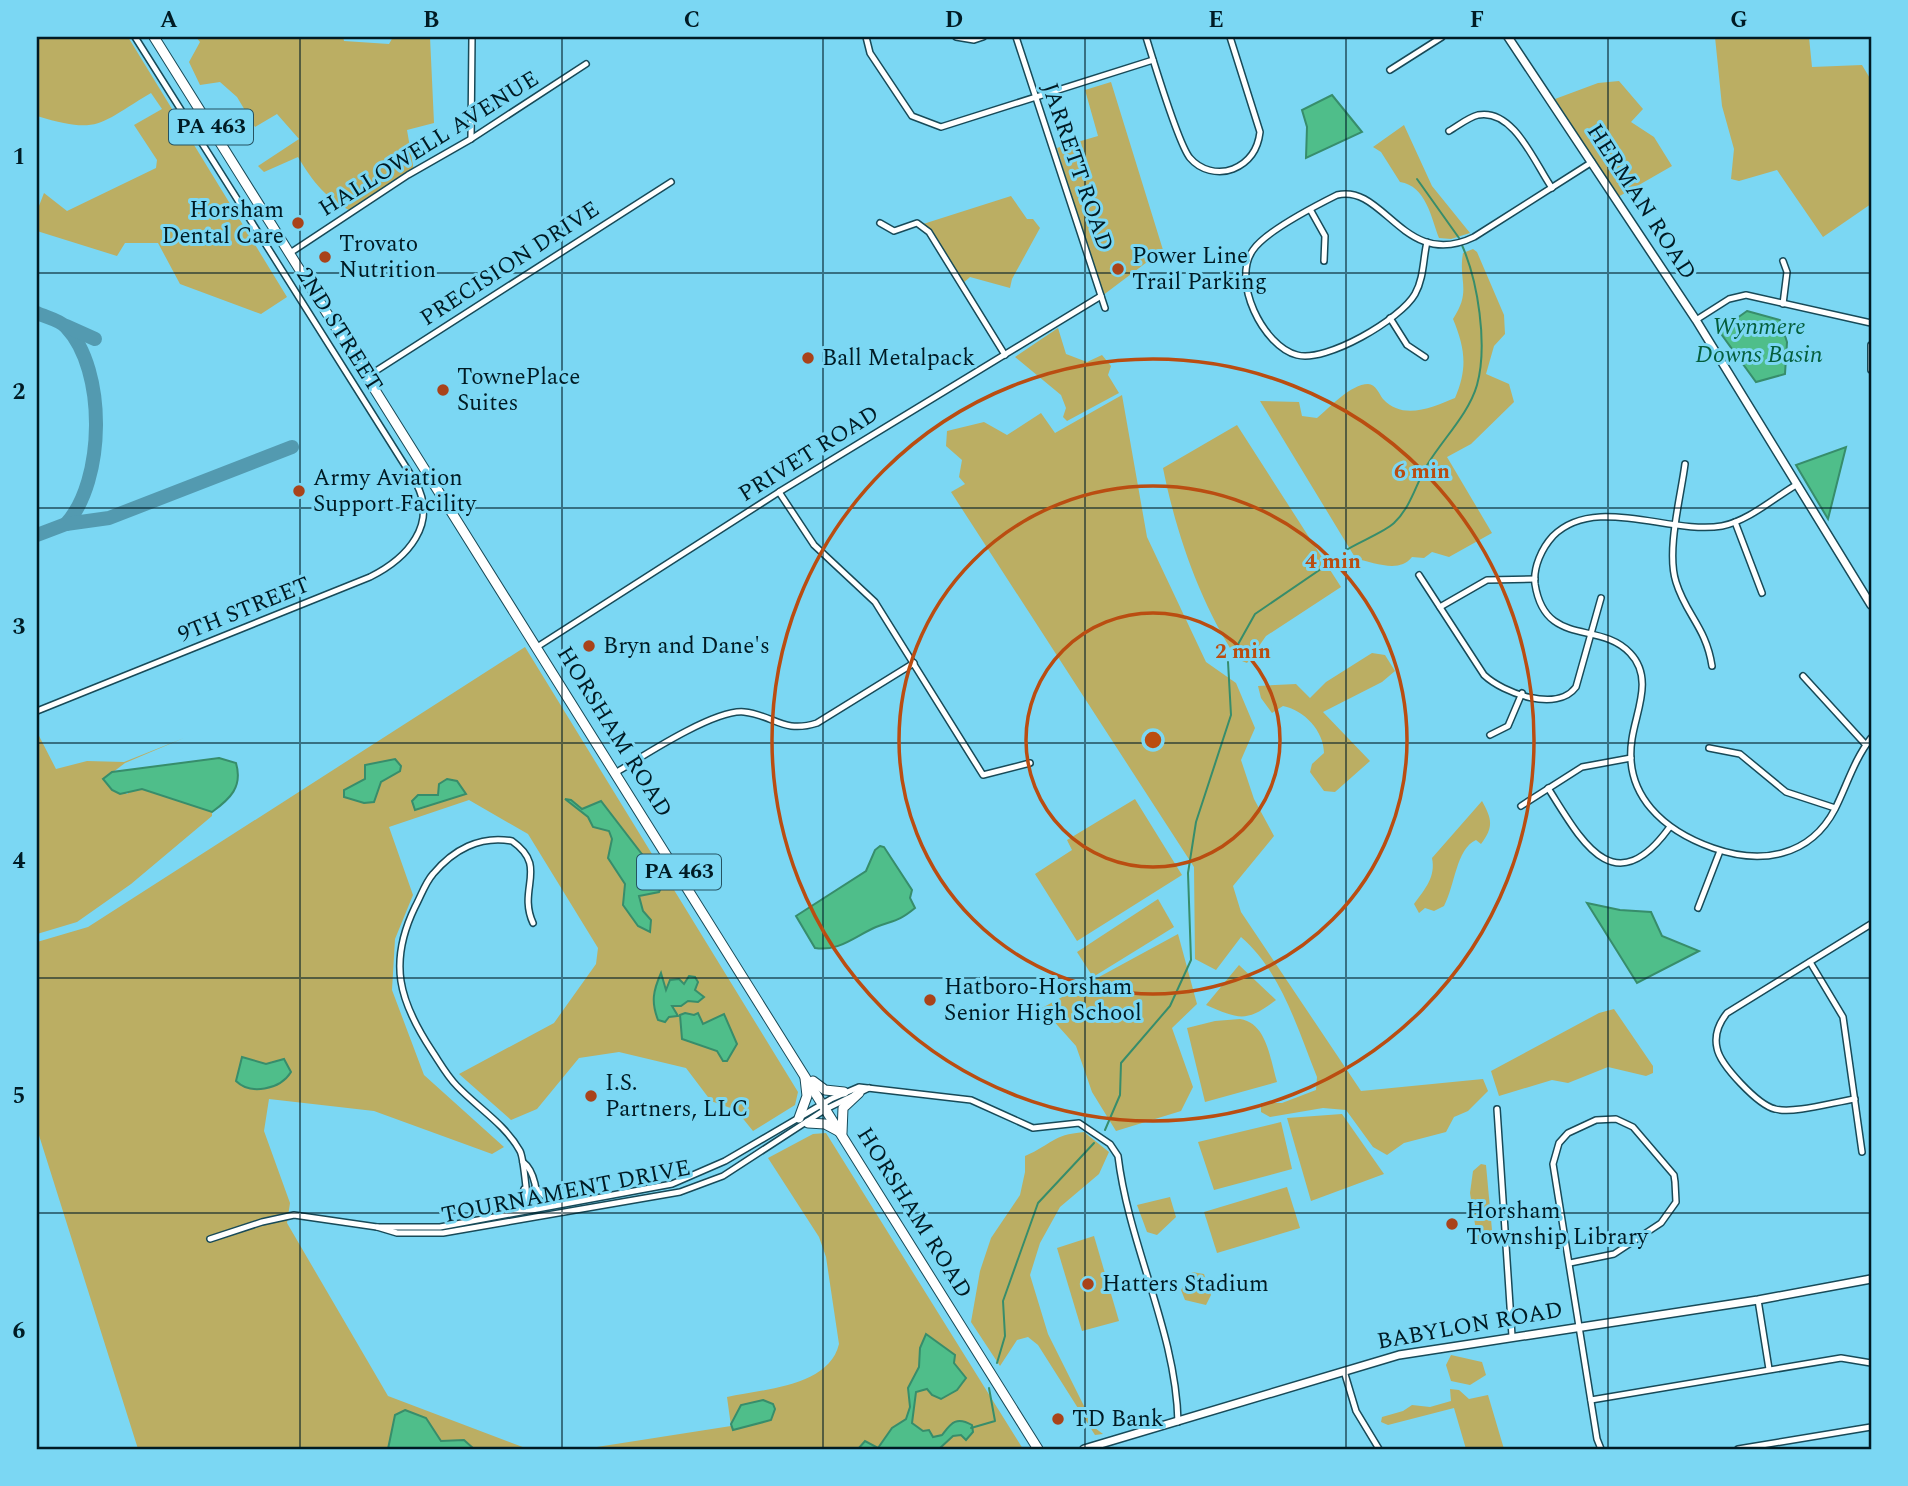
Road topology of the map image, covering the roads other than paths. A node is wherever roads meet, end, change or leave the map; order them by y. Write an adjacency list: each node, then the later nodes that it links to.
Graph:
1 (135, 37): 41 (street, 2ND STREET)
2 (154, 37): 24 (main road, HORSHAM ROAD / PA 463)
3 (472, 37): 17 (street)
4 (866, 37): 15 (street)
5 (956, 37): 6 (street)
6 (983, 37)
7 (1016, 37): 15 (street, JARRETT ROAD)
8 (1146, 37): 12 (street)
9 (1230, 37): 12 (street)
10 (1442, 37): 14 (street)
11 (1508, 37): 18 (street, HERMAN ROAD)
12 (1153, 60): 15 (street)
13 (586, 64): 17 (street, HALLOWELL AVENUE)
14 (1390, 70)
15 (1035, 98): 27 (street, JARRETT ROAD)
16 (1449, 131): 20 (street)
17 (471, 139): 24 (street, HALLOWELL AVENUE)
18 (1592, 162): 20 (street); 31 (street, HERMAN ROAD)
19 (671, 182): 37 (street, PRECISION DRIVE)
20 (1552, 188): 23 (street)
21 (1311, 211): 23 (street); 25 (street); 30 (street)
22 (880, 223): 34 (street)
23 (1427, 242): 30 (street)
24 (290, 253): 37 (main road, HORSHAM ROAD / PA 463)
25 (1324, 261)
26 (1783, 261): 28 (street)
27 (1101, 296): 29 (street, JARRETT ROAD); 34 (street, PRIVET ROAD)
28 (1783, 303): 31 (street); 32 (street)
29 (1105, 308)
30 (1390, 318): 35 (street)
31 (1696, 320): 39 (street, HERMAN ROAD)
32 (1871, 323)
33 (1871, 345): 36 (street)
34 (1004, 355): 40 (street, PRIVET ROAD)
35 (1425, 357)
36 (1871, 370)
37 (368, 376): 51 (main road, HORSHAM ROAD / PA 463)
38 (1685, 464): 43 (street)
39 (1796, 485): 42 (street); 48 (street, HERMAN ROAD)
40 (779, 492): 51 (street, PRIVET ROAD); 52 (street)
41 (425, 500): 56 (street, 9TH STREET)
42 (1735, 522): 43 (street); 46 (street)
43 (1677, 526): 45 (street); 53 (street)
44 (1419, 575): 49 (street)
45 (1535, 579): 49 (street); 50 (street)
46 (1762, 593)
47 (1601, 598): 50 (street)
48 (1871, 605)
49 (1440, 607): 55 (street)
50 (1589, 635): 55 (street); 61 (street)
51 (537, 647): 63 (main road, HORSHAM ROAD / PA 463)
52 (914, 663): 62 (street); 63 (street)
53 (1712, 666)
54 (1802, 676): 59 (street)
55 (1522, 693): 57 (street)
56 (37, 711)
57 (1490, 735)
58 (1871, 738): 59 (street)
59 (1866, 745): 66 (street)
60 (1709, 748): 66 (street)
61 (1631, 758): 64 (street); 67 (street)
62 (1030, 763)
63 (617, 772): 73 (main road, HORSHAM ROAD / PA 463)
64 (1548, 788): 65 (street); 67 (street)
65 (1521, 806)
66 (1835, 807): 68 (street)
67 (1669, 828): 68 (street)
68 (1720, 850): 69 (street)
69 (1698, 908)
70 (533, 923): 84 (street)
71 (1871, 925): 72 (street)
72 (1810, 962): 77 (street); 77 (street)
73 (804, 1073): 75 (main road); 78 (main road, HORSHAM ROAD / PA 463); 80 (main road)
74 (869, 1088): 75 (street); 76 (street); 101 (street)
75 (844, 1092): 78 (street)
76 (859, 1093): 78 (street); 82 (main road)
77 (1855, 1099): 83 (street)
78 (824, 1107): 80 (street, TOURNAMENT DRIVE); 81 (street, TOURNAMENT DRIVE); 82 (main road, HORSHAM ROAD / PA 463)
79 (1497, 1109): 96 (street)
80 (799, 1118): 87 (street, TOURNAMENT DRIVE)
81 (808, 1123): 82 (main road); 90 (street, TOURNAMENT DRIVE)
82 (842, 1134): 103 (main road, HORSHAM ROAD / PA 463)
83 (1862, 1152)
84 (523, 1162): 85 (street); 86 (street)
85 (525, 1185): 88 (street); 89 (street)
86 (534, 1185): 87 (street); 88 (street)
87 (553, 1204): 88 (street, TOURNAMENT DRIVE)
88 (534, 1207): 89 (street, TOURNAMENT DRIVE)
89 (517, 1210): 90 (street, TOURNAMENT DRIVE)
90 (377, 1227): 91 (street, TOURNAMENT DRIVE)
91 (210, 1239)
92 (1570, 1263): 92 (street); 95 (street)
93 (1871, 1279): 94 (street, BABYLON ROAD)
94 (1758, 1300): 95 (street, BABYLON ROAD); 98 (street)
95 (1579, 1326): 96 (street, BABYLON ROAD); 100 (street)
96 (1512, 1336): 99 (street, BABYLON ROAD)
97 (1871, 1363): 98 (street)
98 (1769, 1369): 100 (street)
99 (1344, 1371): 101 (street, BABYLON ROAD); 105 (street)
100 (1591, 1400): 106 (street)
101 (1178, 1422): 104 (street, BABYLON ROAD)
102 (1871, 1427): 107 (street)
103 (1038, 1449)
104 (1084, 1449)
105 (1379, 1449)
106 (1601, 1449)
107 (1738, 1449)

